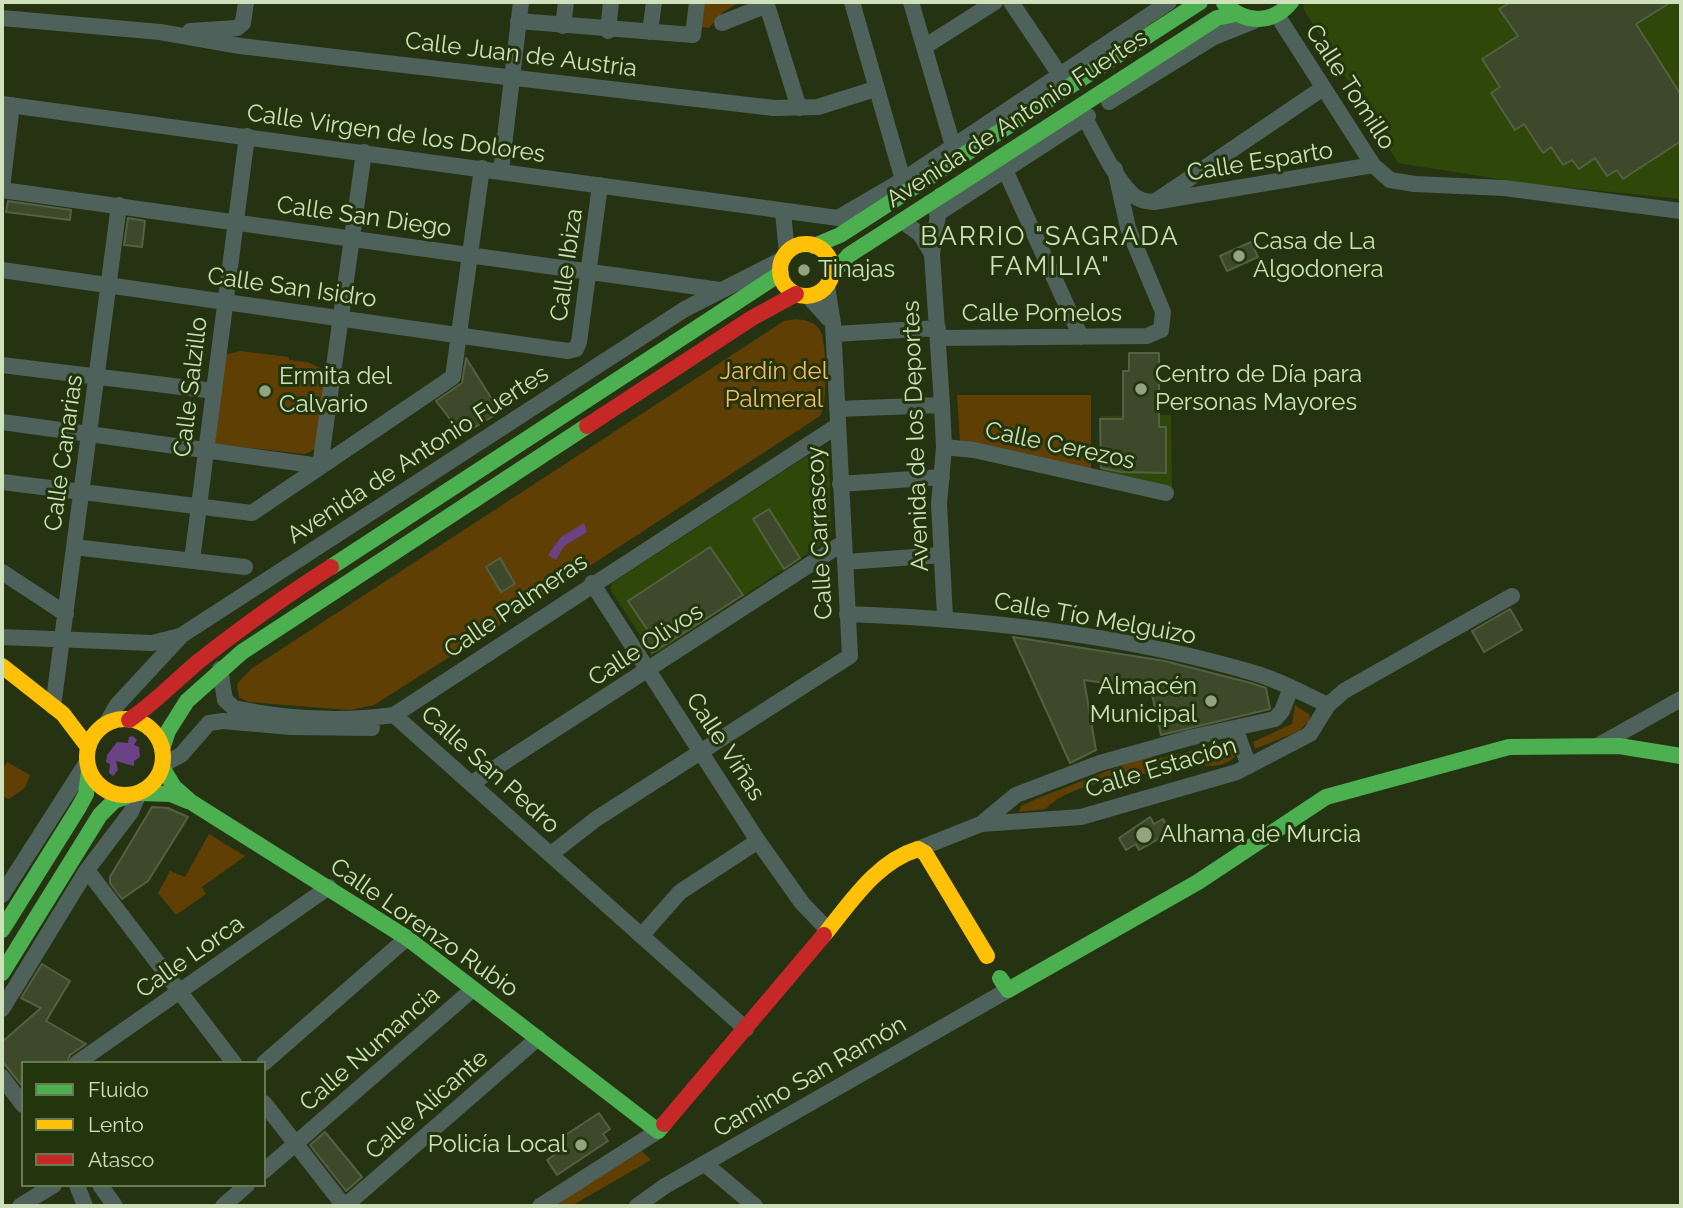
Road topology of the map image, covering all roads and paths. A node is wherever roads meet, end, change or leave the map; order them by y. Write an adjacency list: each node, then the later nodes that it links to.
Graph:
1 (246, 2): 24 (street, Calle Juan de Austria)
2 (521, 2): 20 (street)
3 (566, 2): 22 (street)
4 (611, 2): 23 (street)
5 (654, 2): 25 (street)
6 (697, 2): 25 (street)
7 (852, 2): 30 (street)
8 (911, 2): 26 (street)
9 (995, 2): 26 (street)
10 (1012, 2): 28 (street)
11 (1170, 2): 28 (street, Avenida de Antonio Fuertes)
12 (1199, 2): 28 (main road, Avenida de Antonio Fuertes)
13 (1223, 2): 16 (main road)
14 (1291, 2): 17 (main road)
15 (766, 4): 21 (street); 32 (street)
16 (1235, 14): 19 (main road); 33 (main road, Avenida de Antonio Fuertes)
17 (1277, 15): 19 (main road); 29 (street, Calle Tomillo)
18 (2, 18): 24 (street, Calle Juan de Austria)
19 (1258, 20): 33 (street, Avenida de Antonio Fuertes)
20 (519, 21): 22 (street); 27 (street)
21 (722, 23)
22 (563, 26): 23 (street)
23 (608, 31): 25 (street)
24 (160, 32): 27 (street, Calle Juan de Austria)
25 (650, 32)
26 (924, 47): 35 (street)
27 (512, 77): 32 (street, Calle Juan de Austria); 40 (street)
28 (1064, 81): 35 (street, Avenida de Antonio Fuertes); 55 (main road, Avenida de Antonio Fuertes)
29 (1323, 88): 37 (street, Calle Tomillo); 46 (street)
30 (875, 89): 32 (street, Calle Juan de Austria); 42 (street)
31 (7, 105): 34 (street, Calle Virgen de los Dolores); 44 (street)
32 (799, 108)
33 (1082, 112): 39 (street); 41 (street, Avenida de Antonio Fuertes); 45 (main road, Avenida de Antonio Fuertes)
34 (247, 136): 36 (street, Calle Virgen de los Dolores); 53 (street, Calle Salzillo)
35 (953, 146): 42 (street, Avenida de Antonio Fuertes)
36 (364, 152): 38 (street, Calle Virgen de los Dolores); 54 (street)
37 (1373, 165): 46 (street, Calle Esparto); 48 (street, Calle Tomillo)
38 (482, 168): 40 (street, Calle Virgen de los Dolores); 57 (street)
39 (1115, 169): 46 (street); 70 (street, Calle Pomelos)
40 (501, 171): 43 (street, Calle Virgen de los Dolores)
41 (1006, 172): 50 (street, Avenida de Antonio Fuertes); 70 (street)
42 (903, 180): 51 (street, Avenida de Antonio Fuertes)
43 (600, 185): 49 (street, Calle Virgen de los Dolores); 60 (street, Calle Ibiza)
44 (2, 189): 47 (street, Calle San Diego)
45 (941, 195): 50 (street, Avenida de los Deportes); 52 (main road, Avenida de Antonio Fuertes)
46 (1154, 202)
47 (119, 205): 53 (street, Calle San Diego); 62 (street, Calle Canarias)
48 (1681, 211)
49 (783, 212): 51 (street, Calle Virgen de los Dolores); 55 (street); 58 (street)
50 (937, 214): 56 (street, Avenida de los Deportes)
51 (838, 218)
52 (902, 221): 56 (street); 61 (main road, Avenida de Antonio Fuertes)
53 (236, 222): 54 (street, Calle San Diego); 65 (street, Calle Salzillo)
54 (352, 239): 57 (street, Calle San Diego); 66 (street)
55 (809, 245): 58 (main road); 61 (main road)
56 (932, 254): 68 (street, Avenida de los Deportes)
57 (470, 256): 60 (street, Calle San Diego); 69 (street)
58 (784, 262): 63 (street, Avenida de Antonio Fuertes); 64 (main road); 111 (main road, Avenida de Antonio Fuertes)
59 (2, 270): 62 (street, Calle San Isidro)
60 (590, 270): 63 (street, Calle San Diego); 71 (street, Calle Ibiza)
61 (829, 280): 64 (main road); 67 (street, Calle Carrascoy)
62 (109, 286): 65 (street, Calle San Isidro); 73 (street, Calle Canarias)
63 (720, 290): 100 (street, Avenida de Antonio Fuertes)
64 (802, 295): 67 (street); 103 (main road)
65 (225, 301): 66 (street, Calle San Isidro); 74 (street, Calle Salzillo)
66 (341, 318): 69 (street, Calle San Isidro); 81 (street)
67 (833, 329): 68 (street, Calle Pomelos); 76 (street, Calle Carrascoy)
68 (938, 333): 70 (street, Calle Pomelos); 75 (street, Avenida de los Deportes)
69 (459, 334): 71 (street, Calle San Isidro); 81 (street)
70 (1081, 337)
71 (576, 349)
72 (2, 365): 73 (street)
73 (98, 377): 74 (street); 78 (street, Calle Canarias)
74 (214, 391): 80 (street, Calle Salzillo)
75 (942, 405): 76 (street); 79 (street, Avenida de los Deportes)
76 (837, 418): 84 (street, Calle Carrascoy); 95 (street, Calle Palmeras)
77 (2, 422): 78 (street)
78 (89, 435): 80 (street); 85 (street, Calle Canarias)
79 (944, 447): 82 (street, Avenida de los Deportes); 86 (street, Calle Cerezos)
80 (206, 451): 81 (street); 87 (street, Calle Salzillo)
81 (320, 466): 87 (street)
82 (942, 477): 84 (street); 90 (street, Avenida de los Deportes)
83 (2, 482): 85 (street)
84 (840, 484): 88 (street, Calle Carrascoy)
85 (81, 492): 87 (street); 89 (street, Calle Canarias)
86 (1166, 494)
87 (199, 506): 91 (street, Calle Salzillo)
88 (843, 543): 92 (street, Calle Carrascoy); 105 (street, Calle Olivos)
89 (74, 547): 91 (street); 97 (street, Calle Canarias)
90 (942, 555): 92 (street); 99 (street, Avenida de los Deportes)
91 (192, 560): 93 (street)
92 (845, 562): 98 (street, Calle Carrascoy)
93 (245, 567)
94 (2, 572): 97 (street)
95 (592, 583): 105 (street, Calle Viñas); 110 (street, Calle Palmeras)
96 (1512, 596): 108 (street, Calle Estación)
97 (66, 614): 102 (street, Calle Canarias)
98 (847, 614): 99 (street, Calle Tío Melguizo); 115 (street, Calle Carrascoy)
99 (945, 617): 106 (street, Calle Tío Melguizo)
100 (182, 635): 102 (street); 112 (street, Avenida de Antonio Fuertes)
101 (2, 637): 102 (street)
102 (62, 641): 109 (street, Calle Canarias)
103 (220, 669): 110 (street, Calle Palmeras); 118 (main road)
104 (4, 671): 109 (main road)
105 (650, 671): 115 (street, Calle Viñas); 120 (street, Calle Olivos)
106 (1291, 688): 108 (street, Calle Tío Melguizo); 113 (street, Calle Estación)
107 (1681, 699): 114 (street)
108 (1328, 705): 119 (street, Calle Estación)
109 (58, 710): 112 (main road); 117 (main road)
110 (394, 715): 118 (street, Calle San Pedro); 120 (street, Calle San Pedro)
111 (129, 720): 112 (main road); 118 (main road)
112 (106, 724): 117 (main road)
113 (1235, 728): 119 (street); 123 (street, Calle Estación)
114 (1599, 745): 116 (main road); 136 (main road)
115 (701, 752): 124 (street, Calle Viñas); 126 (street)
116 (1681, 756)
117 (88, 760): 121 (main road); 129 (street); 130 (main road)
118 (162, 760): 121 (main road); 122 (main road, Calle Lorenzo Rubio)
119 (1249, 765): 123 (street, Calle Estación)
120 (472, 783): 126 (street, Calle San Pedro)
121 (133, 794): 122 (main road); 127 (street); 135 (main road)
122 (191, 802): 128 (main road, Calle Lorenzo Rubio)
123 (981, 824): 125 (street, Calle Estación)
124 (758, 841): 131 (street, Calle Viñas); 132 (street)
125 (918, 849): 131 (main road, Calle Estación); 134 (main road)
126 (551, 854): 132 (street, Calle San Pedro)
127 (87, 870): 138 (street); 139 (street)
128 (329, 887): 133 (main road, Calle Lorenzo Rubio); 138 (street, Calle Lorca)
129 (2, 895)
130 (2, 930)
131 (828, 930): 140 (main road, Calle Estación)
132 (642, 935): 140 (street, Calle San Pedro)
133 (407, 938): 137 (main road, Calle Lorenzo Rubio); 144 (street)
134 (987, 956)
135 (2, 973)
136 (1004, 984): 150 (street, Camino San Ramón)
137 (473, 989): 141 (main road, Calle Lorenzo Rubio); 149 (street, Calle Numancia)
138 (180, 992): 142 (street, Calle Lorca); 143 (street)
139 (2, 1009)
140 (746, 1029): 148 (main road, Calle Estación)
141 (538, 1038): 148 (main road, Calle Lorenzo Rubio); 158 (street, Calle Alicante)
142 (80, 1061)
143 (232, 1061)
144 (266, 1061)
145 (2, 1077): 146 (street)
146 (21, 1101)
147 (266, 1106): 149 (street)
148 (658, 1131): 159 (street)
149 (295, 1144): 151 (street, Calle Numancia); 158 (street)
150 (705, 1164): 160 (street, Camino San Ramón); 161 (street)
151 (266, 1169)
152 (51, 1187): 155 (street)
153 (78, 1187): 156 (street)
154 (245, 1187): 157 (street)
155 (20, 1206)
156 (85, 1206)
157 (223, 1206)
158 (344, 1206)
159 (540, 1206)
160 (637, 1206)
161 (755, 1206)

